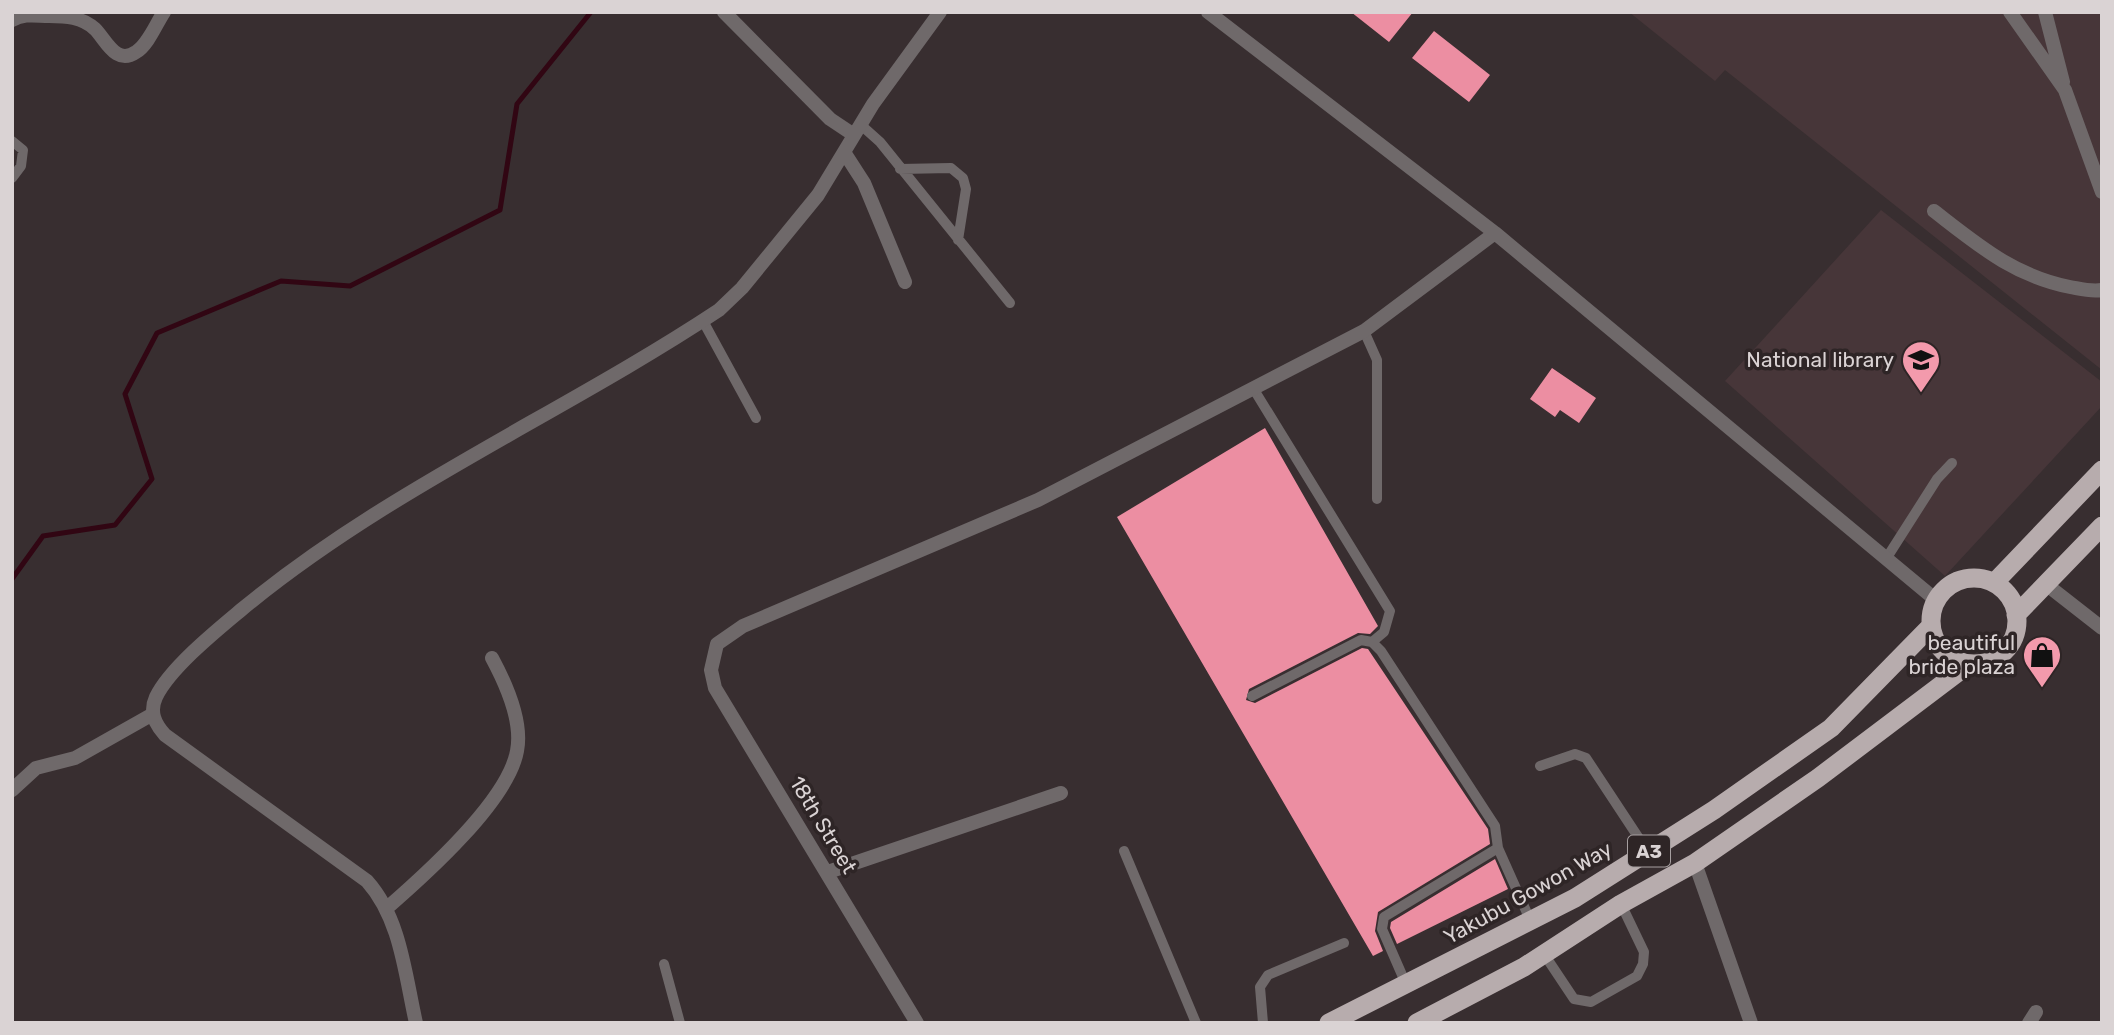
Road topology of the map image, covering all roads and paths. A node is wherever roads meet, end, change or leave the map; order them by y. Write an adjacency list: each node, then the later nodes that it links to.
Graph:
1 (164, 12): 7 (street)
2 (724, 12): 9 (street)
3 (940, 12): 9 (street)
4 (1208, 12): 16 (street)
5 (2010, 12): 8 (street)
6 (2045, 12): 8 (street)
7 (12, 20)
8 (2065, 90): 14 (street)
9 (858, 130): 11 (street); 12 (lane)
10 (12, 141): 13 (lane)
11 (844, 152): 18 (street); 21 (street)
12 (900, 169): 17 (lane); 17 (lane)
13 (12, 178)
14 (2102, 192)
15 (1934, 211): 19 (street)
16 (1495, 233): 22 (street); 29 (street)
17 (958, 240): 20 (lane)
18 (905, 282)
19 (2102, 290)
20 (1010, 303)
21 (702, 321): 24 (lane); 40 (street)
22 (1364, 331): 23 (street); 27 (lane)
23 (1253, 388): 36 (lane); 48 (street, 18th Street)
24 (756, 418)
25 (1952, 463): 29 (lane)
26 (2102, 470): 30 (highway)
27 (1377, 499)
28 (2102, 526): 31 (highway)
29 (1886, 559): 32 (street)
30 (1994, 583): 32 (highway); 33 (highway)
31 (2046, 584): 33 (highway); 35 (street)
32 (1936, 600): 34 (highway)
33 (2016, 615): 38 (highway)
34 (1931, 626): 38 (highway); 46 (highway, Yakubu Gowon Way / A3)
35 (2102, 628)
36 (1372, 642): 39 (lane); 44 (lane)
37 (492, 658): 50 (street)
38 (1969, 663): 47 (highway, A3)
39 (1252, 696)
40 (153, 715): 42 (street); 50 (street)
41 (1541, 766): 46 (lane)
42 (12, 790)
43 (1061, 793): 48 (street)
44 (1498, 848): 51 (lane); 55 (lane)
45 (1124, 851): 59 (lane)
46 (1648, 852): 51 (highway, Yakubu Gowon Way / A3)
47 (1695, 863): 49 (highway, A3); 63 (street)
48 (828, 872): 58 (street, 18th Street)
49 (1621, 904): 53 (highway, A3); 53 (lane)
50 (387, 908): 56 (street)
51 (1531, 922): 55 (highway, Yakubu Gowon Way / A3)
52 (1344, 943): 60 (lane)
53 (1544, 954): 62 (highway, A3)
54 (664, 964): 57 (lane)
55 (1406, 984): 61 (highway, Yakubu Gowon Way / A3)
56 (416, 1023)
57 (680, 1023)
58 (917, 1023)
59 (1196, 1023)
60 (1263, 1023)
61 (1329, 1023)
62 (1417, 1023)
63 (1751, 1023)

